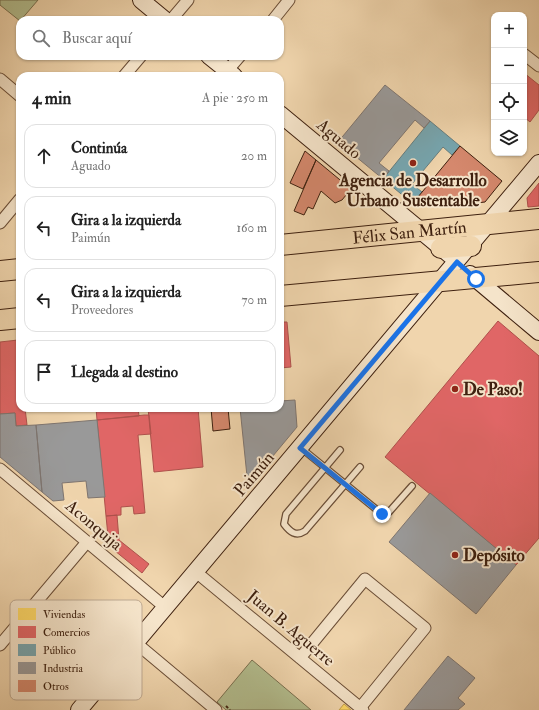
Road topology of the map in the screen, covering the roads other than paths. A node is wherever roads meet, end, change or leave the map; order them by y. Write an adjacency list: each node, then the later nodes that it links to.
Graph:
1 (141, 0): 4 (street)
2 (188, 0): 5 (street)
3 (289, 0): 6 (street)
4 (160, 16)
5 (174, 16)
6 (275, 16)
7 (527, 57): 11 (street)
8 (138, 60): 12 (street)
9 (214, 60): 13 (street)
10 (238, 60): 14 (street)
11 (539, 66)
12 (127, 72)
13 (229, 72)
14 (231, 72)
15 (0, 79): 16 (street)
16 (16, 93)
17 (284, 117): 23 (street, Aguado)
18 (539, 163): 22 (street, Paimún)
19 (16, 204): 21 (street)
20 (539, 220): 22 (highway, Félix San Martín)
21 (0, 223)
22 (488, 225): 23 (highway, Félix San Martín); 25 (street, Paimún)
23 (421, 231): 24 (highway, Félix San Martín); 26 (street, Aguado)
24 (284, 245)
25 (471, 246): 26 (highway); 27 (street, Paimún)
26 (441, 248): 27 (street, Aguado)
27 (457, 262): 31 (street, Aguado); 32 (street, Paimún)
28 (16, 269): 29 (highway)
29 (0, 271)
30 (539, 272): 31 (highway)
31 (476, 279): 32 (highway); 36 (street, Aguado)
32 (440, 282): 33 (highway); 37 (street, Paimún)
33 (284, 296)
34 (16, 318): 35 (highway)
35 (0, 320)
36 (539, 332)
37 (300, 448): 40 (lane); 45 (street, Paimún)
38 (340, 450): 40 (lane)
39 (360, 467): 42 (lane)
40 (325, 468): 42 (lane); 42 (lane)
41 (0, 469): 44 (street, Aconquija)
42 (345, 484): 43 (lane)
43 (412, 486)
44 (87, 542): 46 (street); 47 (street, Aconquija)
45 (196, 572): 47 (street, Paimún); 52 (street, Juan B. Aguerre)
46 (38, 600)
47 (166, 608): 49 (street, Paimún)
48 (10, 633): 50 (street)
49 (142, 636)
50 (0, 645)
51 (142, 648): 54 (street)
52 (300, 658): 55 (street, Juan B. Aguerre); 55 (street)
53 (88, 700): 56 (street, Paimún)
54 (213, 709)
55 (362, 709)
56 (79, 710)

